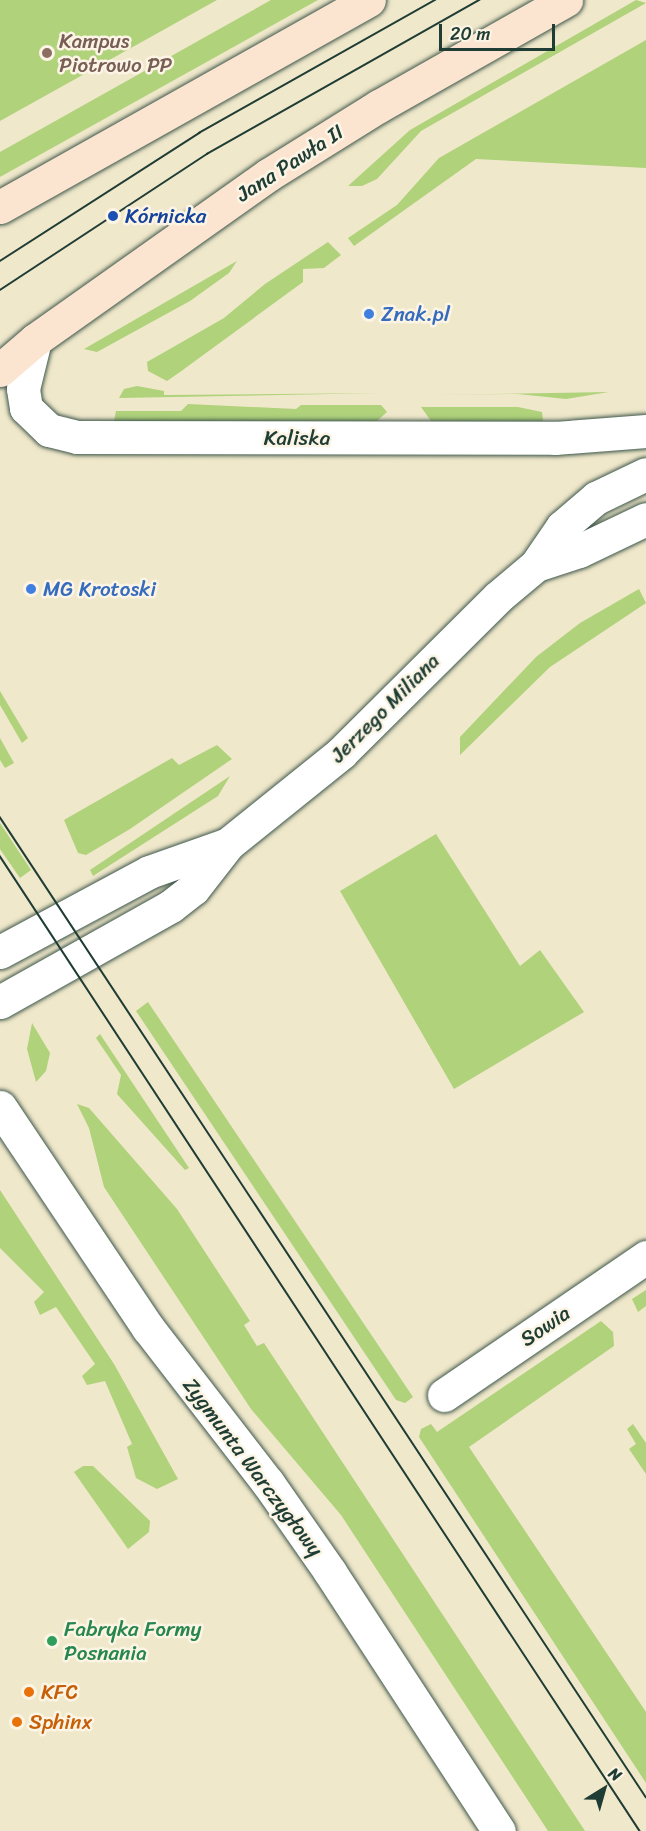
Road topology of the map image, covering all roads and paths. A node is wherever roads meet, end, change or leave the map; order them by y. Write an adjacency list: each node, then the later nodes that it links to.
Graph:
1 (369, 0): 3 (main road)
2 (566, 0): 4 (main road, Jana Pawła II)
3 (0, 207)
4 (35, 340): 5 (main road, Jana Pawła II); 6 (street, Kaliska)
5 (0, 370)
6 (646, 431)
7 (646, 474): 9 (street, Jerzego Miliana)
8 (646, 519): 9 (street, Jerzego Miliana)
9 (536, 565): 10 (street, Jerzego Miliana)
10 (228, 844): 11 (street, Jerzego Miliana); 12 (street, Jerzego Miliana)
11 (0, 952)
12 (0, 1002)
13 (0, 1107): 16 (street, Zygmunta Warczygłowy)
14 (646, 1257): 15 (street, Sowia)
15 (444, 1395)
16 (499, 1831)

